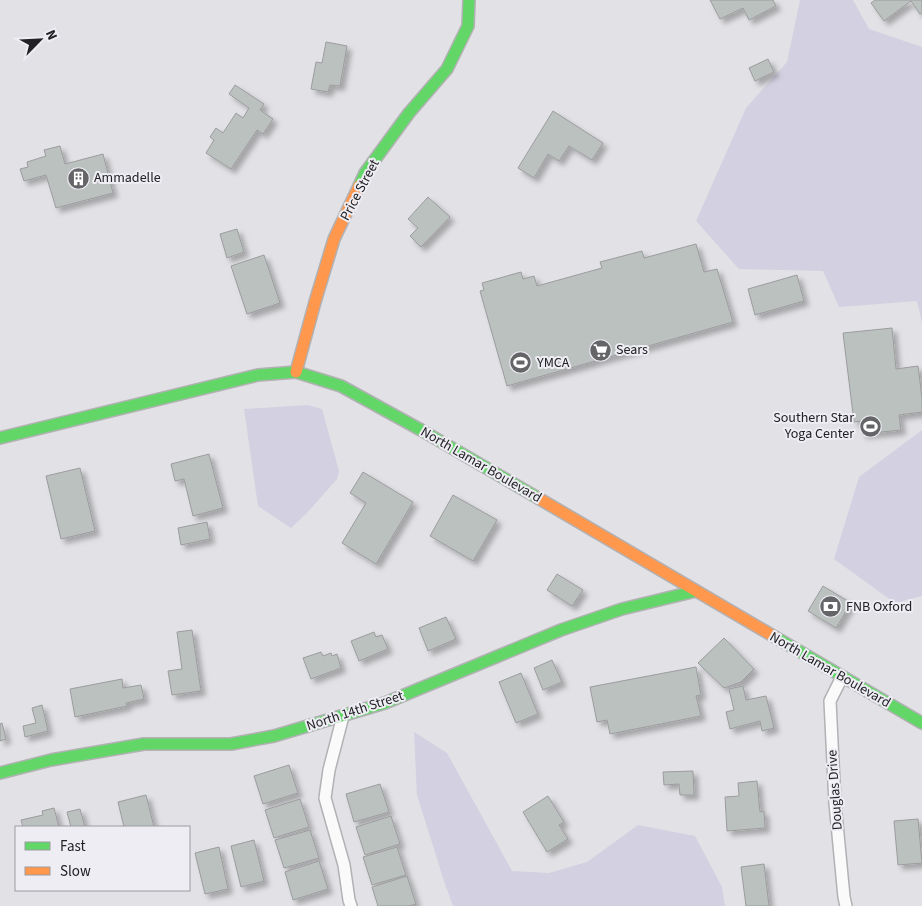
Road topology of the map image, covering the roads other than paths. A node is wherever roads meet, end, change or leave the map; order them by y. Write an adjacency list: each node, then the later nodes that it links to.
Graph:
1 (469, 0): 2 (street, Price Street)
2 (296, 372): 3 (street, North Lamar Boulevard); 4 (street, North Lamar Boulevard)
3 (0, 438)
4 (696, 591): 5 (street, North Lamar Boulevard); 6 (street, North 14th Street)
5 (842, 677): 7 (street, North Lamar Boulevard); 10 (street, Douglas Drive)
6 (343, 716): 8 (street, North 14th Street); 9 (street)
7 (922, 723)
8 (0, 773)
9 (351, 906)
10 (846, 906)

